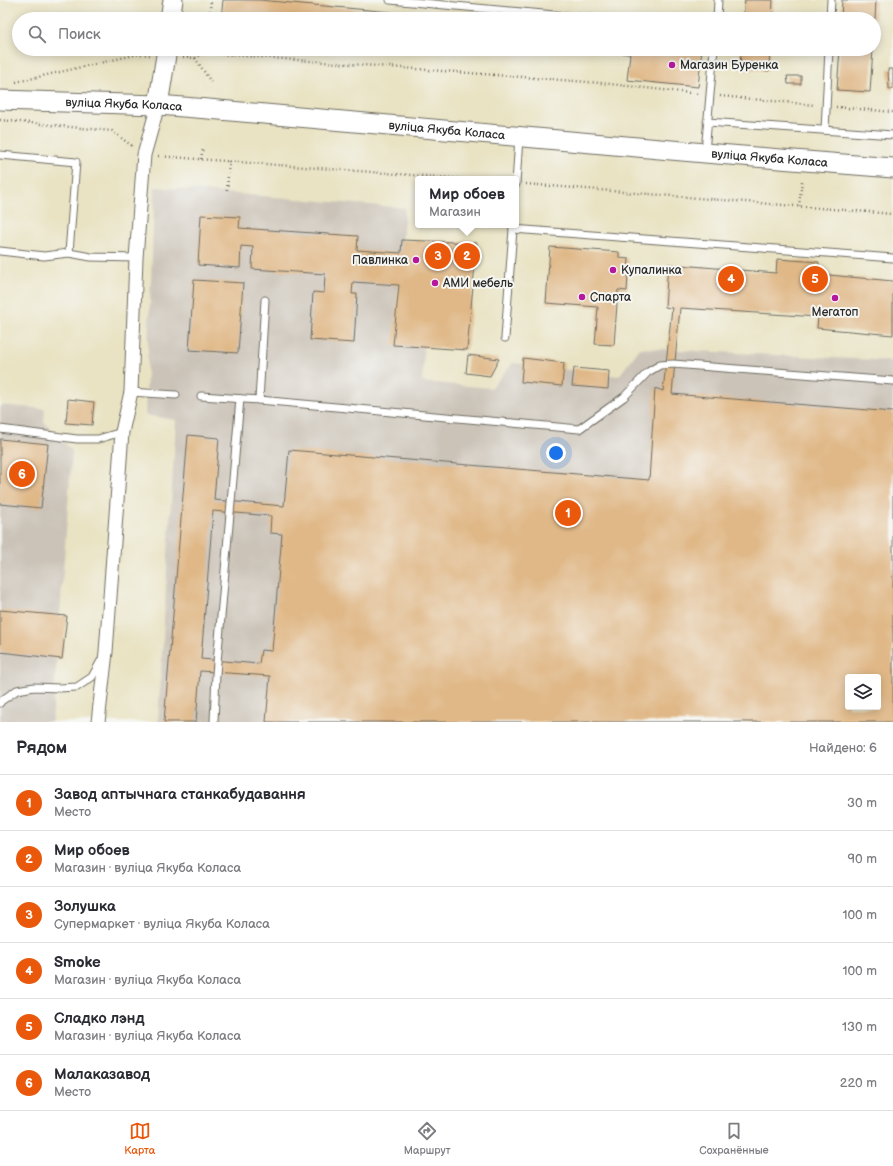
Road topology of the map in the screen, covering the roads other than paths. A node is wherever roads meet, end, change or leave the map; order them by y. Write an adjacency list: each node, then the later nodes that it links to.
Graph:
1 (173, 0): 7 (main road)
2 (390, 0): 6 (lane)
3 (487, 0): 6 (lane)
4 (718, 0): 9 (lane)
5 (831, 0): 10 (lane)
6 (487, 9): 8 (lane)
7 (171, 12)
8 (520, 12)
9 (717, 12)
10 (830, 12)
11 (165, 56): 15 (main road)
12 (713, 56): 16 (lane)
13 (829, 56): 17 (lane)
14 (0, 100): 15 (main road, вуліца Якуба Коласа)
15 (158, 105): 19 (main road, вуліца Якуба Коласа); 28 (street)
16 (707, 122): 17 (lane); 20 (lane)
17 (825, 130): 18 (lane)
18 (893, 135)
19 (519, 137): 20 (main road, вуліца Якуба Коласа); 23 (lane)
20 (705, 153): 22 (main road, вуліца Якуба Коласа)
21 (0, 154): 27 (lane)
22 (893, 168)
23 (517, 176)
24 (519, 227): 29 (lane)
25 (513, 228): 31 (lane)
26 (0, 251): 27 (lane)
27 (69, 254): 28 (lane)
28 (136, 258): 33 (street)
29 (893, 258)
30 (265, 300): 37 (lane)
31 (505, 338)
32 (893, 381): 37 (lane)
33 (131, 392): 34 (lane); 39 (street)
34 (176, 395)
35 (201, 396): 36 (lane)
36 (240, 399): 37 (lane); 43 (lane)
37 (259, 400)
38 (0, 429): 39 (lane)
39 (122, 432): 40 (street)
40 (106, 652): 41 (lane); 42 (street)
41 (0, 703)
42 (98, 722)
43 (214, 722)

